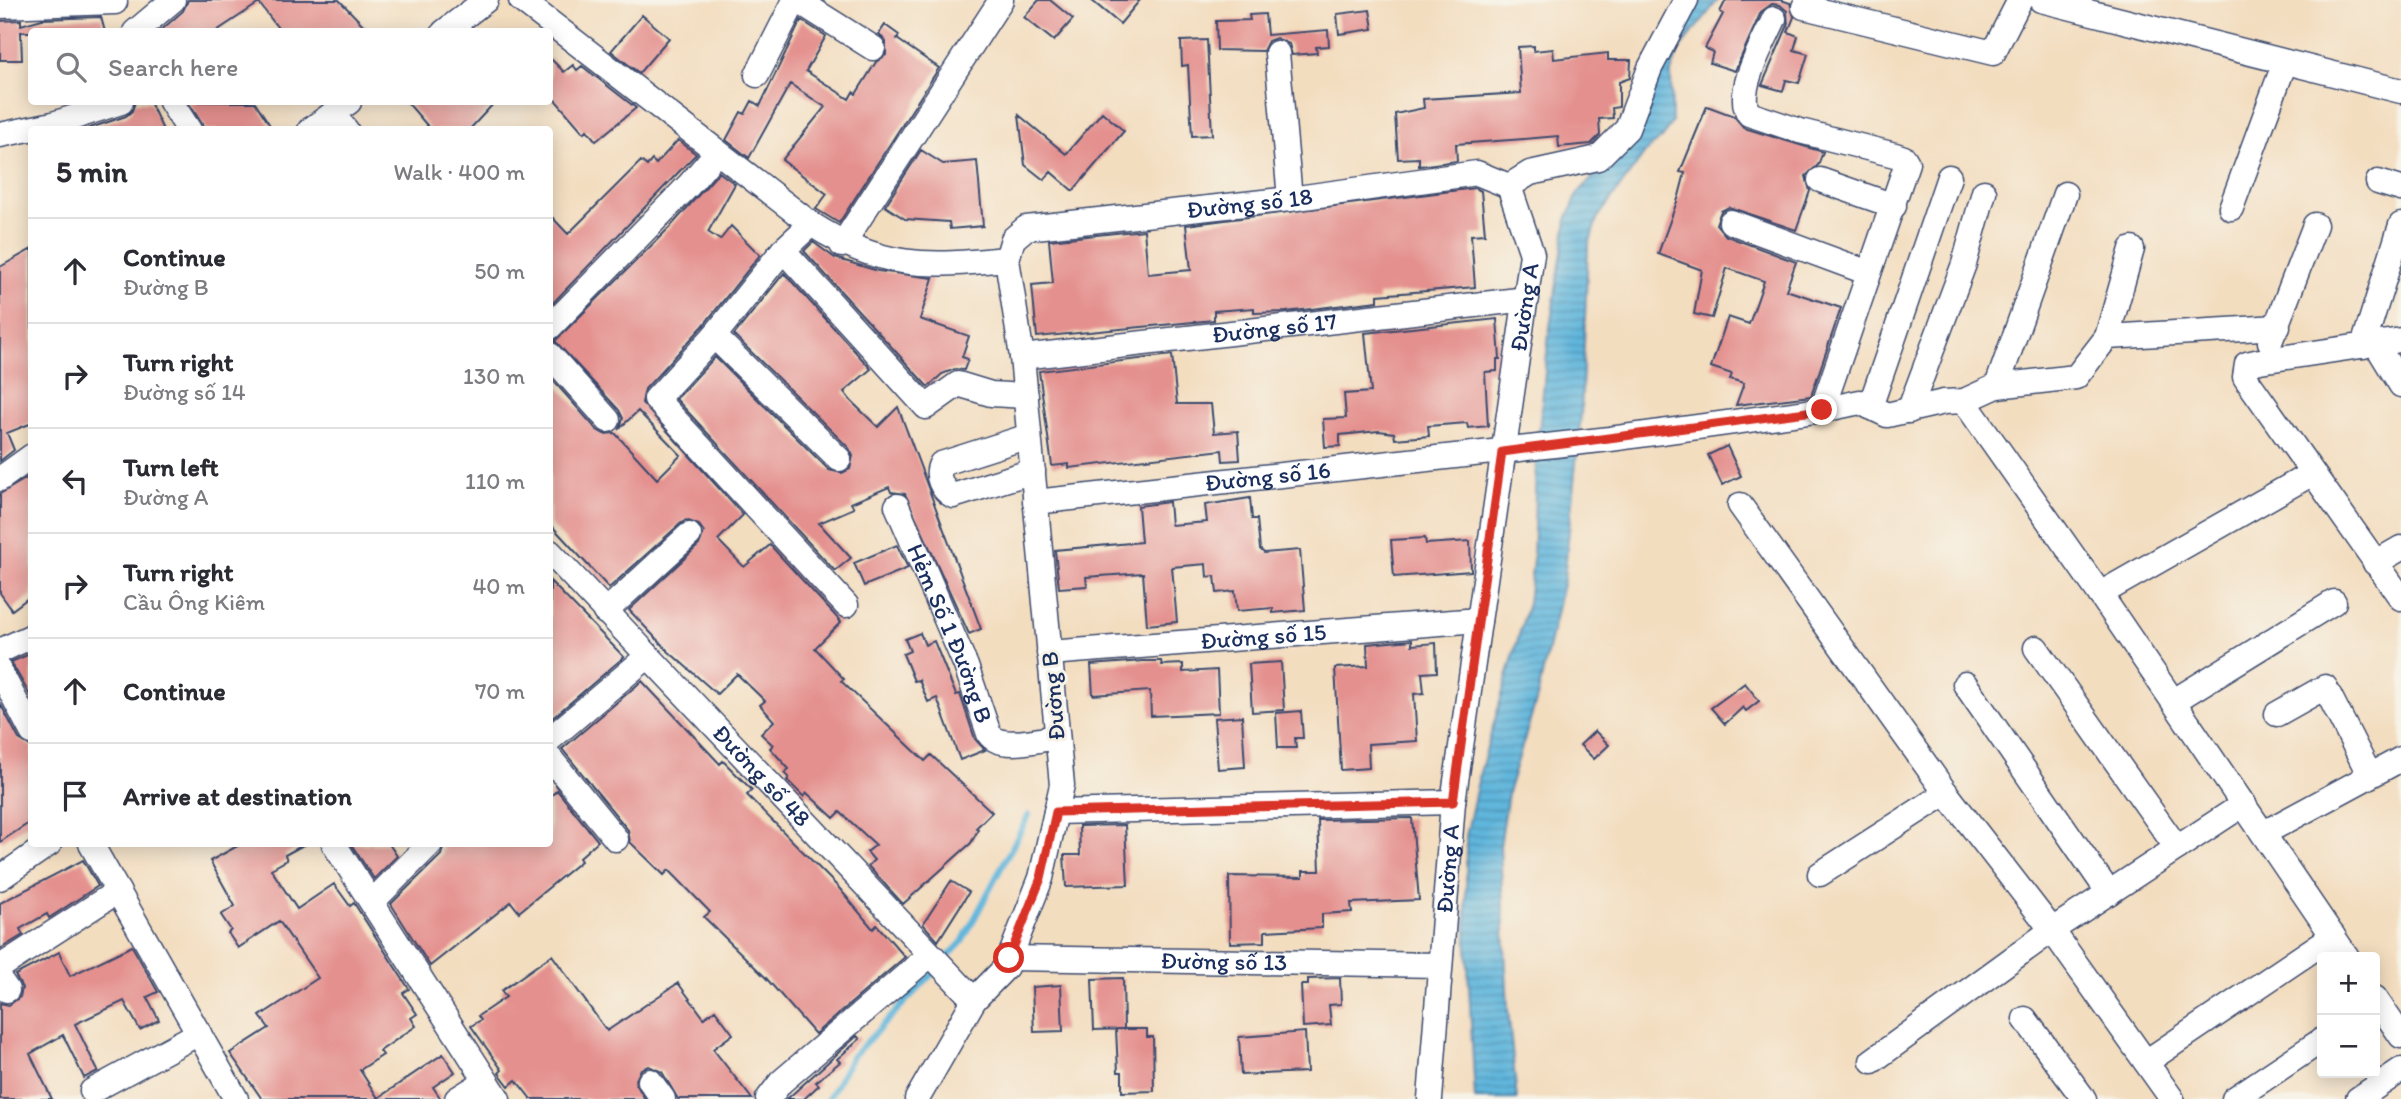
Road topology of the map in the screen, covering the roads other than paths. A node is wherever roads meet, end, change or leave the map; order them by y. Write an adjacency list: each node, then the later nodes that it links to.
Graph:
1 (173, 0): 14 (street)
2 (486, 0): 15 (street)
3 (521, 0): 29 (street)
4 (796, 0): 16 (street); 19 (street)
5 (1001, 0): 42 (street)
6 (1686, 0): 32 (street)
7 (2020, 0): 11 (street)
8 (2041, 0): 18 (street)
9 (114, 1): 10 (street); 13 (street)
10 (0, 6)
11 (1804, 7)
12 (1774, 19): 36 (street)
13 (131, 28)
14 (138, 28)
15 (449, 28)
16 (873, 48)
17 (1277, 53): 35 (street)
18 (2285, 62): 20 (street); 37 (street)
19 (757, 75)
20 (2401, 91)
21 (112, 105): 24 (street)
22 (173, 105): 25 (street)
23 (342, 115): 26 (street)
24 (43, 126)
25 (186, 126)
26 (319, 126)
27 (28, 129): 28 (street)
28 (0, 135)
29 (717, 152): 39 (street); 48 (street)
30 (1949, 177): 61 (street)
31 (1820, 180): 36 (street)
32 (1509, 186): 35 (street, Đường số 18); 47 (street, Đường A)
33 (1984, 192): 63 (street)
34 (2065, 194): 58 (street)
35 (1290, 199): 45 (street, Đường số 18)
36 (1894, 205): 46 (street)
37 (2231, 208)
38 (1731, 222): 46 (street)
39 (811, 224): 42 (street); 44 (street)
40 (2315, 225): 49 (street)
41 (2401, 225): 53 (street)
42 (842, 245): 45 (street)
43 (2132, 248): 51 (street)
44 (783, 250): 50 (street); 59 (street)
45 (1007, 259): 54 (street, Đường B)
46 (1869, 273): 62 (street)
47 (1527, 299): 54 (street, Đường số 17); 66 (street, Đường A)
48 (553, 324)
49 (2278, 327): 51 (street); 56 (street)
50 (714, 336): 68 (street); 82 (street)
51 (2107, 337): 58 (street, Đường số 16)
52 (2401, 340): 53 (street)
53 (2370, 345): 56 (street); 57 (street)
54 (1022, 357): 59 (street, Đường B)
55 (553, 358): 64 (street)
56 (2252, 369): 70 (street)
57 (2401, 385)
58 (1997, 386): 60 (street, Đường số 16)
59 (1026, 396): 65 (street, Đường B)
60 (1964, 401): 63 (street, Đường số 16); 79 (street)
61 (1870, 407): 62 (street, Đường số 16); 63 (street, Đường số 16)
62 (1822, 410): 66 (street, Đường số 16)
63 (1909, 411)
64 (608, 420)
65 (1030, 436): 69 (street, Đường B); 69 (street)
66 (1502, 452): 72 (street, Đường số 16); 84 (street, Đường A)
67 (28, 459): 71 (street)
68 (839, 459)
69 (1032, 471): 72 (street, Đường B)
70 (2311, 474): 78 (street); 79 (street)
71 (0, 479)
72 (1035, 502): 88 (street, Đường B)
73 (1740, 505): 100 (street)
74 (897, 506): 96 (street, Hẻm Số 1 Đường B)
75 (689, 535): 83 (street)
76 (2401, 548): 78 (street)
77 (553, 555): 83 (street, Đường số 48)
78 (2375, 563): 80 (street)
79 (2100, 594): 92 (street)
80 (2401, 598)
81 (2334, 602): 92 (street)
82 (846, 605)
83 (605, 612): 89 (street, Đường số 48)
84 (1479, 621): 88 (street, Đường số 15); 101 (street, Đường A)
85 (28, 638): 87 (street)
86 (2036, 648): 110 (street)
87 (0, 650)
88 (1049, 653): 96 (street, Đường B)
89 (647, 657): 95 (street); 119 (street, Đường số 48)
90 (0, 671): 94 (street)
91 (1965, 684): 114 (street)
92 (2174, 701): 102 (street)
93 (2277, 714): 99 (street)
94 (28, 724)
95 (553, 736)
96 (1057, 737): 103 (street, Đường B)
97 (2401, 759): 99 (street)
98 (553, 762): 105 (street)
99 (2370, 774): 104 (street)
100 (1946, 793): 111 (street); 116 (street)
101 (1453, 802): 103 (street); 121 (street, Đường A)
102 (2245, 804): 104 (street); 110 (street)
103 (1056, 812): 120 (street, Đường B)
104 (2264, 832): 117 (street)
105 (616, 839)
106 (45, 847): 112 (street)
107 (92, 847): 113 (street)
108 (336, 847): 115 (street)
109 (427, 847): 115 (street)
110 (2177, 848): 114 (street)
111 (1820, 874)
112 (0, 878)
113 (118, 891): 122 (street); 126 (street)
114 (2109, 893): 116 (street)
115 (373, 901): 132 (street)
116 (2052, 930): 129 (street); 130 (street)
117 (2333, 936): 118 (street); 130 (street)
118 (2344, 952)
119 (933, 958): 123 (street, Đường số 48); 136 (street)
120 (1009, 958): 121 (street, Đường số 13); 123 (street, Đường B)
121 (1440, 965): 138 (street, Đường A)
122 (2, 979)
123 (974, 1000): 137 (street, Đường B)
124 (2380, 1007): 127 (street)
125 (2025, 1019): 139 (street)
126 (199, 1033): 133 (street); 134 (street)
127 (2401, 1036)
128 (2317, 1043): 141 (street)
129 (1872, 1061)
130 (2146, 1062): 140 (street)
131 (2401, 1070): 142 (street)
132 (492, 1090): 135 (street)
133 (92, 1091)
134 (230, 1097)
135 (457, 1099)
136 (768, 1099)
137 (917, 1099)
138 (1430, 1099)
139 (2084, 1099)
140 (2172, 1099)
141 (2234, 1099)
142 (2358, 1099)

